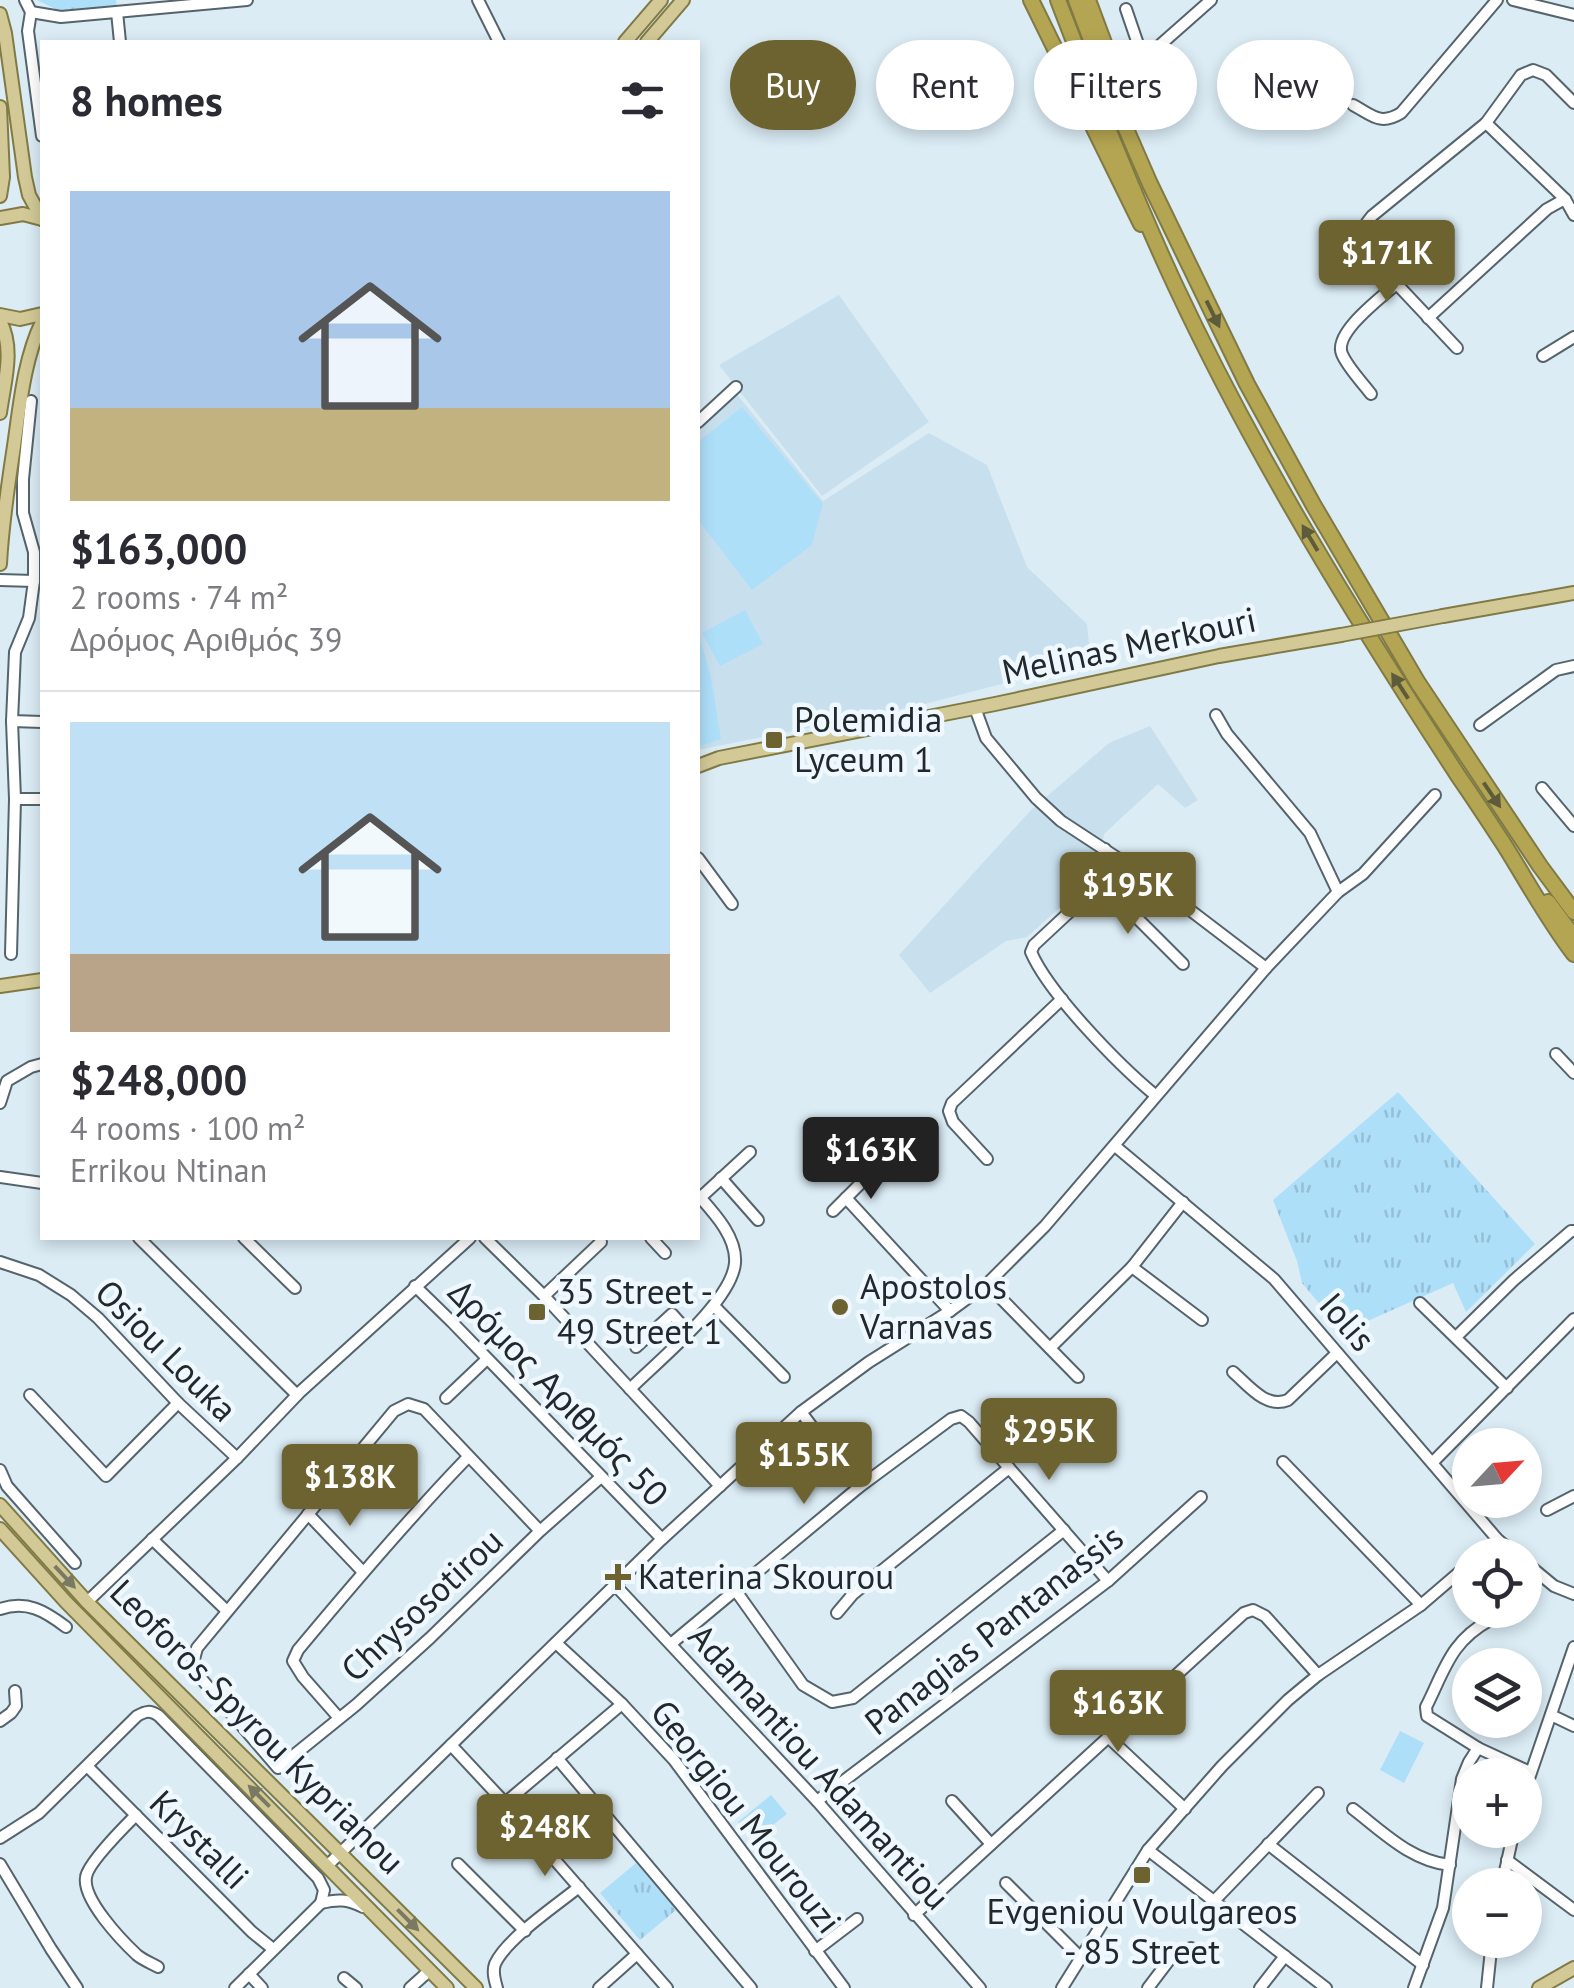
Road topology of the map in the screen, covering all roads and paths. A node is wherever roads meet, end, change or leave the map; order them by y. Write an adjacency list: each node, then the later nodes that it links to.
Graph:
1 (247, 0): 14 (street)
2 (478, 0): 20 (street)
3 (661, 0): 21 (main road)
4 (683, 0): 22 (main road)
5 (1031, 0): 36 (highway)
6 (1058, 0): 36 (highway)
7 (1076, 0): 34 (highway)
8 (1088, 0): 34 (highway)
9 (1211, 0): 13 (street)
10 (1497, 0): 24 (street)
11 (1513, 0): 16 (street)
12 (28, 6): 14 (street); 17 (street)
13 (1126, 9)
14 (117, 12): 19 (street)
15 (0, 14): 18 (main road)
16 (1574, 15)
17 (28, 31): 18 (street); 26 (street)
18 (5, 33): 31 (main road)
19 (120, 40)
20 (498, 40)
21 (627, 40)
22 (649, 40)
23 (1574, 103): 27 (street)
24 (1354, 105)
25 (0, 107): 28 (main road)
26 (40, 121)
27 (1486, 123): 29 (street); 35 (street)
28 (0, 196)
29 (1565, 199): 30 (street); 39 (street)
30 (1574, 214)
31 (40, 216)
32 (0, 218): 33 (main road)
33 (40, 219)
34 (1191, 268): 71 (highway, one-way to 71)
35 (1396, 285): 39 (street); 45 (street)
36 (1176, 286): 65 (highway, one-way to 36)
37 (40, 314): 38 (main road)
38 (0, 318): 47 (main road)
39 (1428, 318): 42 (street)
40 (40, 327): 49 (main road)
41 (1574, 337): 43 (street)
42 (1458, 348)
43 (1543, 356)
44 (736, 387): 48 (street)
45 (1372, 394)
46 (31, 401): 51 (street)
47 (0, 413)
48 (700, 420)
49 (0, 564)
50 (0, 580): 51 (street)
51 (34, 581): 56 (street)
52 (1574, 593): 54 (main road, Melinas Merkouri, bridge)
53 (1574, 666): 58 (street)
54 (975, 708): 59 (main road, Melinas Merkouri); 66 (street)
55 (1216, 715): 69 (street)
56 (12, 721): 57 (street); 62 (street)
57 (40, 722)
58 (1480, 725)
59 (700, 765)
60 (1542, 788): 64 (street)
61 (1435, 795): 69 (street)
62 (15, 799): 63 (street); 73 (street)
63 (40, 800)
64 (1574, 826)
65 (1505, 846): 72 (highway); 74 (highway)
66 (1104, 849): 68 (street); 76 (street)
67 (700, 861): 70 (street)
68 (1102, 883): 75 (street); 79 (street)
69 (1338, 892): 76 (street)
70 (732, 904)
71 (1574, 912)
72 (1574, 937)
73 (11, 954)
74 (1574, 954)
75 (1182, 964)
76 (1266, 968): 83 (street)
77 (40, 980): 78 (main road)
78 (0, 986)
79 (1062, 999): 83 (street); 87 (street)
80 (1556, 1054): 82 (street)
81 (40, 1065): 84 (street)
82 (1574, 1073)
83 (1156, 1094): 85 (street)
84 (0, 1103)
85 (1115, 1146): 95 (street, Iolis); 108 (street)
86 (750, 1152): 90 (street)
87 (987, 1159)
88 (881, 1164): 94 (street)
89 (0, 1177): 91 (street)
90 (721, 1178): 92 (street); 97 (street)
91 (40, 1183)
92 (700, 1195)
93 (700, 1197): 113 (street)
94 (846, 1198): 96 (street); 114 (street)
95 (1183, 1202): 107 (street); 121 (street, Iolis)
96 (833, 1211)
97 (758, 1220)
98 (1574, 1230): 118 (street)
99 (141, 1240): 129 (street)
100 (246, 1240): 110 (street)
101 (468, 1240): 109 (street)
102 (486, 1240): 111 (street)
103 (653, 1240): 105 (street)
104 (602, 1242): 111 (street)
105 (665, 1254)
106 (0, 1262): 131 (street, Osiou Louka)
107 (1132, 1268): 116 (street); 120 (street)
108 (987, 1284): 114 (street); 120 (street)
109 (414, 1286): 122 (street, Δρόμος Αριθμός 50); 129 (street)
110 (294, 1288)
111 (544, 1296): 127 (street)
112 (1420, 1303): 118 (street)
113 (714, 1306): 117 (street); 124 (street)
114 (950, 1311): 132 (street)
115 (1574, 1319): 126 (street)
116 (1202, 1320)
117 (688, 1332): 119 (street); 127 (street)
118 (1456, 1337): 126 (street)
119 (636, 1347)
120 (1050, 1348): 125 (street)
121 (1338, 1353): 123 (street); 136 (street, Iolis)
122 (487, 1359): 130 (street); 139 (street, Δρόμος Αριθμός 50)
123 (1234, 1372)
124 (784, 1377)
125 (1078, 1377)
126 (1507, 1388): 136 (street)
127 (630, 1389): 140 (street)
128 (30, 1395): 131 (street)
129 (296, 1396): 133 (street)
130 (446, 1398)
131 (178, 1403): 133 (street, Osiou Louka)
132 (801, 1412): 140 (street); 141 (street)
133 (237, 1458): 153 (street)
134 (467, 1458): 146 (street); 149 (street); 156 (street)
135 (1282, 1462): 164 (street)
136 (1433, 1462): 150 (street, Iolis)
137 (1008, 1468): 141 (street); 148 (street); 167 (street)
138 (0, 1470): 155 (street)
139 (600, 1477): 149 (street, Chrysosotirou); 151 (street, Δρόμος Αριθμός 50)
140 (720, 1486): 151 (street)
141 (858, 1488): 161 (street)
142 (1574, 1496): 145 (street)
143 (1201, 1497): 159 (street, Panagias Pantanassis)
144 (0, 1505): 163 (main road, Leoforos Spyrou Kyprianou, one-way to 163)
145 (1547, 1510)
146 (308, 1514): 156 (street); 166 (street)
147 (0, 1529): 154 (main road, Leoforos Spyrou Kyprianou)
148 (1064, 1530): 159 (street); 161 (street)
149 (540, 1532): 177 (street, Chrysosotirou)
150 (1496, 1538)
151 (662, 1539): 160 (street)
152 (0, 1540): 154 (main road)
153 (152, 1540): 163 (street); 166 (street)
154 (14, 1546): 204 (main road, Leoforos Spyrou Kyprianou, one-way to 154)
155 (76, 1562)
156 (363, 1572): 177 (street)
157 (1542, 1576): 162 (street)
158 (1452, 1579): 164 (street)
159 (1108, 1581): 188 (street, Panagias Pantanassis)
160 (615, 1584): 170 (street); 171 (street, Adamantiou Adamantiou)
161 (736, 1592): 171 (street)
162 (1574, 1594)
163 (88, 1602): 199 (main road, Leoforos Spyrou Kyprianou)
164 (1421, 1605): 173 (street)
165 (0, 1608): 168 (street)
166 (227, 1612): 177 (street, Chrysosotirou)
167 (837, 1613)
168 (66, 1627)
169 (1475, 1628): 182 (street)
170 (556, 1643): 175 (street, Georgiou Mourouzi); 181 (street)
171 (672, 1644): 188 (street, Adamantiou Adamantiou)
172 (1574, 1647): 176 (street)
173 (1318, 1675): 180 (street); 191 (street)
174 (15, 1691): 178 (street)
175 (622, 1704): 183 (street); 217 (street, Georgiou Mourouzi)
176 (1551, 1716): 179 (street); 185 (street)
177 (339, 1718)
178 (0, 1721)
179 (1574, 1726)
180 (1108, 1738): 191 (street); 195 (street)
181 (451, 1745): 190 (street); 199 (street)
182 (1478, 1748): 184 (street); 203 (street)
183 (556, 1758): 190 (street); 238 (street)
184 (1500, 1758)
185 (1535, 1758)
186 (88, 1767): 193 (street, Krystalli); 194 (street); 209 (street)
187 (1318, 1793): 196 (street)
188 (816, 1800): 212 (street, Adamantiou Adamantiou)
189 (952, 1801): 195 (street)
190 (505, 1803): 207 (street)
191 (1184, 1809): 198 (street)
192 (1353, 1809): 203 (street)
193 (136, 1815): 216 (street, Krystalli); 223 (street)
194 (0, 1838)
195 (991, 1844): 212 (street)
196 (1268, 1844): 208 (street); 222 (street)
197 (1510, 1848): 200 (street)
198 (1148, 1850): 208 (street); 220 (street)
199 (339, 1852): 204 (street); 235 (main road, Leoforos Spyrou Kyprianou, one-way to 235)
200 (1507, 1860): 205 (street); 210 (street)
201 (0, 1864): 229 (street)
202 (458, 1864): 214 (street)
203 (1450, 1865): 222 (street)
204 (327, 1866): 211 (main road, Leoforos Spyrou Kyprianou)
205 (1505, 1868)
206 (1006, 1883): 220 (street)
207 (580, 1887): 214 (street); 218 (street)
208 (1214, 1901): 219 (street)
209 (321, 1903): 211 (street); 216 (street)
210 (1574, 1910)
211 (374, 1914): 225 (main road, Leoforos Spyrou Kyprianou)
212 (914, 1914): 240 (street, Adamantiou Adamantiou)
213 (857, 1920): 217 (street)
214 (525, 1931): 228 (street)
215 (1191, 1948): 242 (street)
216 (273, 1950): 226 (street)
217 (815, 1951): 239 (street, Georgiou Mourouzi)
218 (636, 1954): 236 (street); 237 (street)
219 (1285, 1956): 243 (street); 244 (street)
220 (1080, 1957): 241 (street)
221 (1490, 1958): 246 (street)
222 (1423, 1965): 245 (street)
223 (158, 1966)
224 (1574, 1968): 247 (main road)
225 (429, 1971): 233 (street); 234 (main road, Leoforos Spyrou Kyprianou)
226 (249, 1974): 230 (street); 231 (street)
227 (344, 1978): 232 (street)
228 (496, 1985)
229 (77, 1988)
230 (236, 1988)
231 (262, 1988)
232 (356, 1988)
233 (410, 1988)
234 (447, 1988)
235 (476, 1988)
236 (599, 1988)
237 (666, 1988)
238 (751, 1988)
239 (844, 1988)
240 (980, 1988)
241 (1062, 1988)
242 (1148, 1988)
243 (1260, 1988)
244 (1326, 1988)
245 (1414, 1988)
246 (1487, 1988)
247 (1539, 1988)

